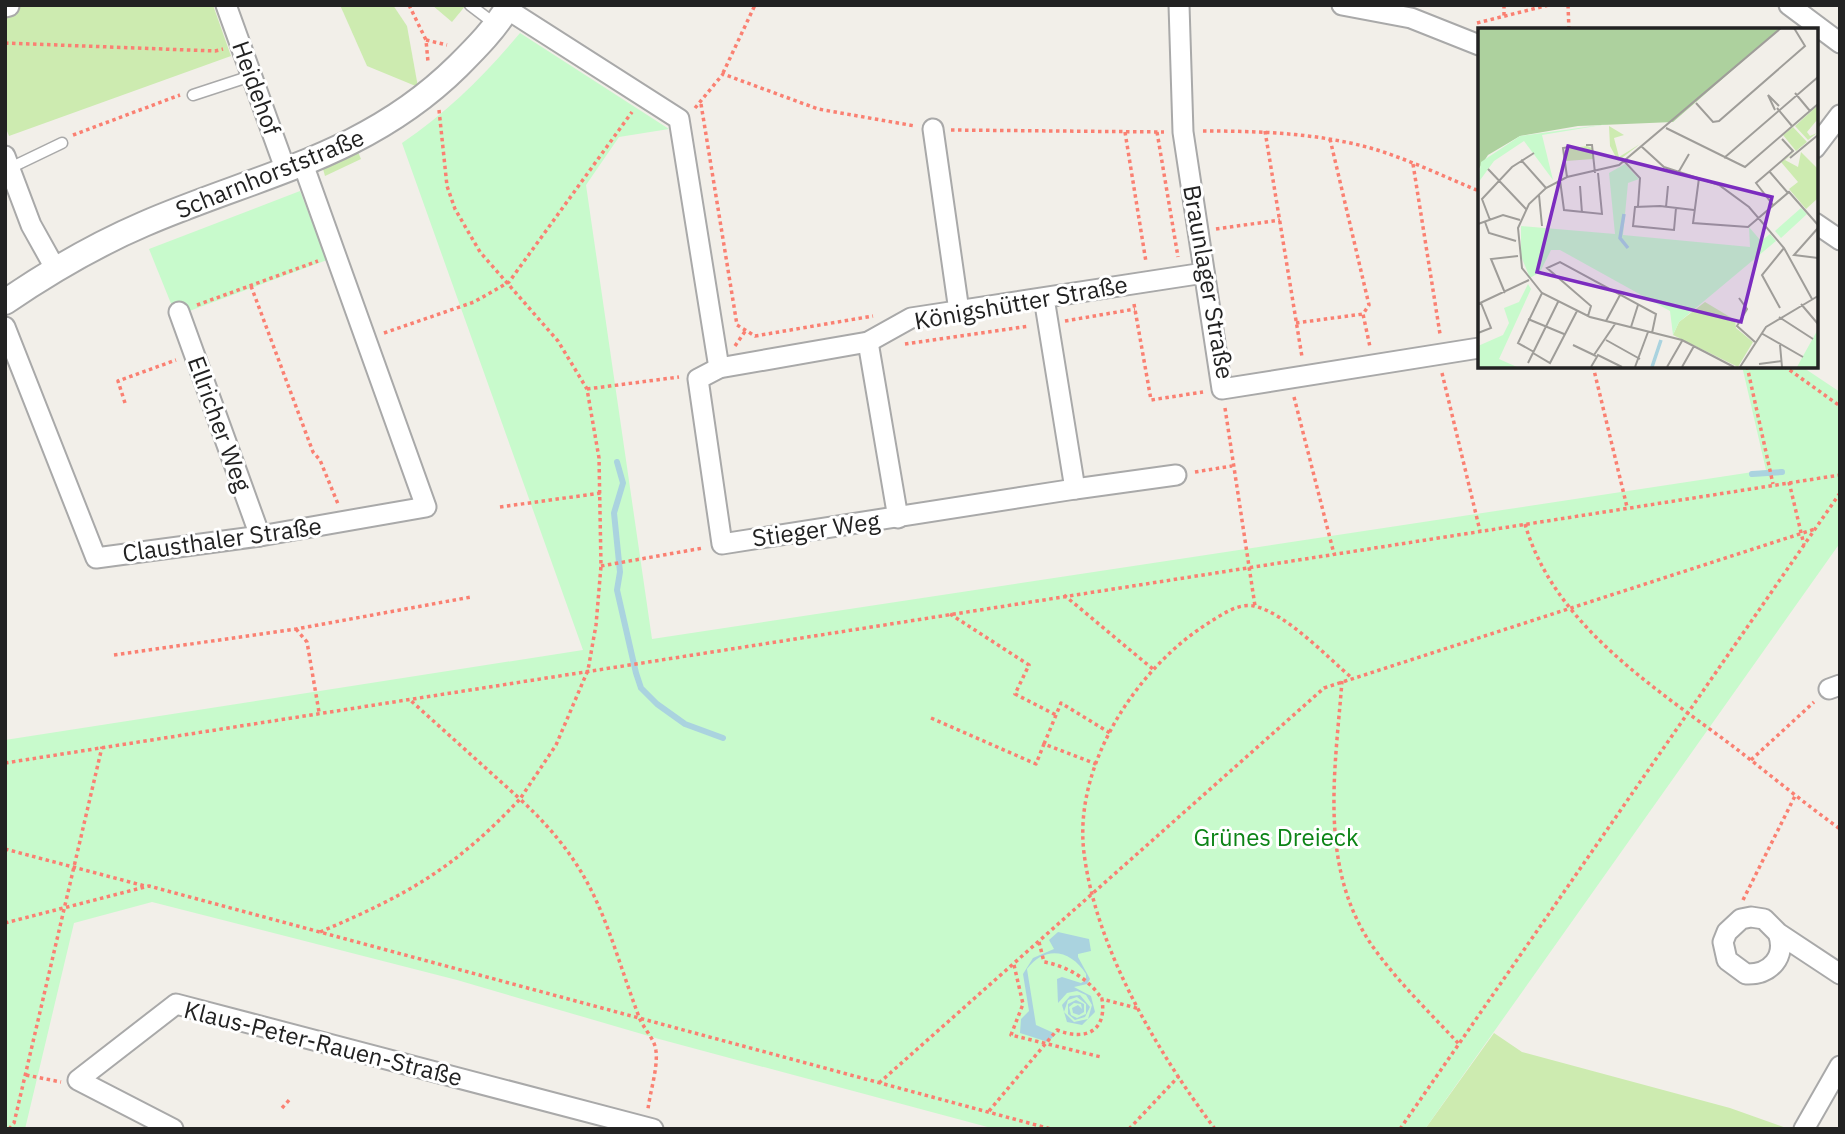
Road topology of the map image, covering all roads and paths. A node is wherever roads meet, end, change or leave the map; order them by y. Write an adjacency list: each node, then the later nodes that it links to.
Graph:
1 (226, 5): 16 (street, Heidehof)
2 (409, 5): 20 (path)
3 (470, 5): 12 (lane)
4 (755, 5): 18 (path)
5 (1179, 5): 30 (street, Braunlager Straße)
6 (1342, 5): 11 (street)
7 (1504, 5): 8 (path)
8 (1549, 5)
9 (1568, 5): 13 (path)
10 (1788, 5): 15 (street)
11 (1413, 12): 17 (street)
12 (504, 13): 20 (street, Scharnhorststraße); 22 (street)
13 (1569, 28)
14 (5, 43): 16 (path)
15 (1840, 43)
16 (240, 44): 19 (street, Heidehof)
17 (1478, 44)
18 (723, 74): 23 (path); 26 (path)
19 (251, 76): 21 (lane); 35 (street, Heidehof)
20 (432, 92): 35 (street, Scharnhorststraße); 45 (path)
21 (193, 95): 32 (path)
22 (644, 96): 25 (street); 45 (path)
23 (701, 104): 25 (path); 54 (path)
24 (1840, 115): 33 (street)
25 (679, 119): 63 (street)
26 (933, 129): 27 (path); 51 (street)
27 (1125, 131): 29 (path); 46 (path)
28 (1265, 131): 30 (path); 31 (path); 37 (path)
29 (1157, 132): 30 (path); 44 (path)
30 (1183, 132): 39 (street, Braunlager Straße)
31 (1330, 139): 36 (path); 53 (path)
32 (62, 143): 34 (lane)
33 (1817, 145)
34 (7, 162): 42 (street)
35 (295, 167): 41 (street, Clausthaler Straße); 42 (street, Scharnhorststraße)
36 (1478, 191)
37 (1280, 220): 39 (path); 56 (path)
38 (1817, 224): 40 (street)
39 (1198, 232): 43 (street, Braunlager Straße)
40 (1840, 240)
41 (334, 255): 47 (path); 58 (street, Clausthaler Straße)
42 (55, 268): 49 (street, Scharnhorststraße)
43 (1204, 273): 44 (street, Königshütter Straße); 70 (street, Braunlager Straße)
44 (1182, 276): 46 (street, Königshütter Straße)
45 (509, 282): 58 (path); 69 (path)
46 (1140, 283): 48 (street, Königshütter Straße); 50 (path)
47 (251, 286): 52 (path); 85 (path, Clausthaler Straße)
48 (1044, 298): 51 (street, Königshütter Straße); 55 (street)
49 (5, 302)
50 (1135, 309): 55 (path); 70 (path)
51 (959, 311): 59 (street, Königshütter Straße)
52 (179, 312): 61 (street, Ellricher Weg)
53 (1363, 314): 56 (path); 62 (path)
54 (875, 316)
55 (1048, 323): 59 (path); 78 (street)
56 (1296, 323): 67 (path)
57 (5, 327): 90 (street, Clausthaler Straße)
58 (365, 339): 85 (street, Clausthaler Straße)
59 (868, 342): 63 (street, Königshütter Straße); 84 (street)
60 (1478, 348): 62 (street, Braunlager Straße)
61 (194, 353): 71 (path); 90 (street, Ellricher Weg)
62 (1374, 365): 67 (street, Braunlager Straße)
63 (719, 368): 68 (street, Königshütter Straße)
64 (1593, 368): 82 (path)
65 (1747, 368): 77 (path)
66 (1787, 368): 72 (path)
67 (1297, 377): 70 (street, Braunlager Straße); 93 (path)
68 (698, 379): 69 (path); 91 (street, Stieger Weg)
69 (587, 389): 79 (path)
70 (1222, 389): 73 (path)
71 (124, 403)
72 (1840, 405)
73 (1233, 466): 74 (path); 95 (path)
74 (1176, 475): 78 (street, Stieger Weg)
75 (1840, 475): 76 (path)
76 (1789, 482): 77 (path); 89 (path)
77 (1773, 484): 82 (path)
78 (1075, 489): 84 (street, Stieger Weg)
79 (601, 493): 81 (path); 94 (path)
80 (1840, 493): 87 (path)
81 (500, 507)
82 (1627, 507): 86 (path)
83 (1475, 508): 88 (path)
84 (898, 518): 91 (street, Stieger Weg)
85 (345, 522): 90 (street, Clausthaler Straße)
86 (1525, 524): 88 (path); 99 (path)
87 (1815, 529): 89 (path); 92 (path)
88 (1480, 531): 93 (path)
89 (1801, 532): 92 (path); 99 (path)
90 (260, 536)
91 (722, 544): 94 (path)
92 (1804, 545): 110 (path)
93 (1334, 554): 95 (path)
94 (601, 566): 103 (path)
95 (1248, 567): 96 (path); 98 (path)
96 (1064, 595): 100 (path); 104 (path)
97 (471, 597): 101 (path)
98 (1255, 606): 104 (path); 105 (path)
99 (1570, 607): 105 (path); 110 (path)
100 (949, 613): 103 (path); 111 (path)
101 (296, 629): 102 (path); 109 (path)
102 (114, 655)
103 (588, 670): 108 (path); 120 (path)
104 (1154, 670): 113 (path)
105 (1352, 678): 106 (path)
106 (1342, 681): 125 (path); 138 (path)
107 (1834, 687): 116 (path)
108 (409, 699): 109 (path); 120 (path)
109 (319, 712): 115 (path)
110 (1688, 712): 116 (path); 138 (path)
111 (1056, 715): 113 (path); 114 (path)
112 (931, 718): 114 (path)
113 (1110, 733): 118 (path)
114 (1044, 744): 118 (path)
115 (102, 747): 117 (path); 123 (path)
116 (1751, 760): 119 (path)
117 (5, 763)
118 (1096, 764): 125 (path)
119 (1795, 796): 121 (path); 128 (path)
120 (520, 799): 129 (path); 136 (path)
121 (1840, 829)
122 (5, 849): 123 (path)
123 (73, 868): 124 (path); 126 (path)
124 (149, 886): 126 (path); 129 (path)
125 (1092, 895): 131 (path); 135 (path)
126 (64, 908): 127 (path); 141 (path)
127 (5, 923)
128 (1732, 925): 130 (street); 130 (street)
129 (319, 932): 136 (path)
130 (1778, 933): 133 (street)
131 (1039, 942): 132 (path); 134 (path)
132 (1014, 964): 137 (path); 144 (path)
133 (1840, 974)
134 (1102, 999): 135 (path); 137 (path)
135 (1140, 1009): 142 (path)
136 (639, 1018): 144 (path); 148 (path)
137 (1046, 1043): 139 (path); 147 (path)
138 (1460, 1044): 154 (path)
139 (1101, 1057)
140 (1840, 1066): 155 (street)
141 (26, 1075): 143 (path); 149 (path)
142 (1179, 1076): 152 (path); 153 (path)
143 (78, 1080): 148 (street, Klaus-Peter-Rauen-Straße); 150 (street)
144 (879, 1083): 147 (path)
145 (291, 1098): 146 (path)
146 (282, 1108)
147 (989, 1112): 151 (path)
148 (649, 1128)
149 (9, 1129)
150 (173, 1129)
151 (1051, 1129)
152 (1129, 1129)
153 (1215, 1129)
154 (1400, 1129)
155 (1804, 1129)

